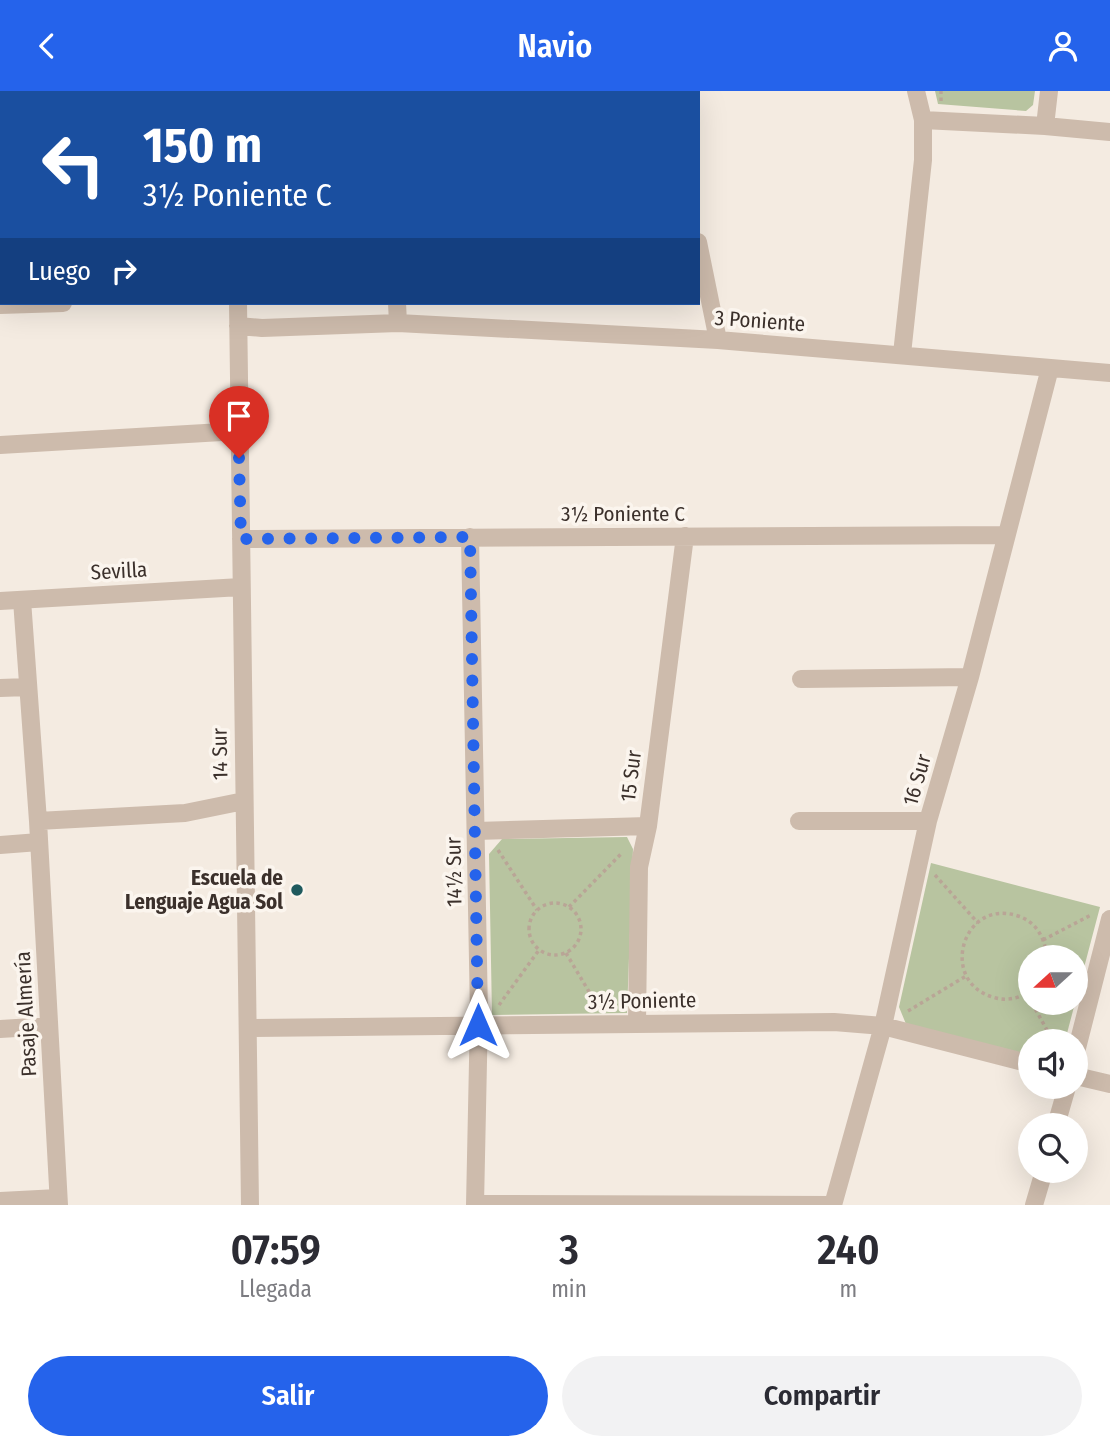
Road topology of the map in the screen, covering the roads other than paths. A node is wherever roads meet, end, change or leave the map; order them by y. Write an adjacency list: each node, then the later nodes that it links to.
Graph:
1 (916, 91): 3 (street)
2 (1049, 91): 4 (street)
3 (923, 120): 4 (street); 12 (street)
4 (1045, 126): 5 (street)
5 (1110, 132)
6 (700, 252): 11 (street)
7 (237, 305): 10 (street, 14 Sur)
8 (397, 305): 9 (street)
9 (398, 323): 10 (street, 3 Poniente); 11 (street, 3 Poniente)
10 (238, 326): 15 (street, 14 Sur)
11 (718, 340): 12 (street, 3 Poniente)
12 (902, 354): 13 (street, 3 Poniente)
13 (1050, 369): 14 (street, 3 Poniente); 17 (street, 16 Sur)
14 (1110, 373)
15 (239, 431): 16 (street); 20 (street, 14 Sur)
16 (0, 445)
17 (1006, 535): 18 (street, 3½ Poniente C); 24 (street, 16 Sur)
18 (685, 536): 19 (street, 3½ Poniente C); 32 (street, 15 Sur)
19 (470, 537): 20 (street, 3½ Poniente C); 33 (street, 14½ Sur)
20 (241, 539): 21 (street, 14 Sur)
21 (241, 587): 22 (street, Sevilla); 28 (street, 14 Sur)
22 (22, 600): 23 (street, Sevilla); 26 (street, Pasaje Almería)
23 (0, 601)
24 (970, 677): 25 (street); 31 (street, 16 Sur)
25 (801, 678)
26 (28, 687): 27 (street); 29 (street, Pasaje Almería)
27 (0, 688)
28 (244, 800): 29 (street); 41 (street, 14 Sur)
29 (38, 821): 34 (street, Pasaje Almería)
30 (799, 821): 31 (street)
31 (928, 821): 40 (street, 16 Sur)
32 (648, 826): 33 (street); 38 (street, 15 Sur)
33 (476, 831): 37 (street, 14½ Sur)
34 (39, 842): 35 (street); 39 (street, Pasaje Almería)
35 (0, 845)
36 (1104, 915): 43 (street)
37 (478, 1020): 38 (street, 3½ Poniente); 41 (street, 3½ Poniente); 50 (street, 14½ Sur)
38 (637, 1023): 40 (street, 3½ Poniente)
39 (49, 1026): 42 (street); 49 (street, Pasaje Almería)
40 (883, 1026): 44 (street, 3½ Poniente); 52 (street, 16 Sur)
41 (248, 1028): 51 (street, 14 Sur)
42 (0, 1029)
43 (1081, 1029)
44 (1018, 1061)
45 (1088, 1079): 46 (street)
46 (1110, 1084)
47 (1040, 1183): 53 (street)
48 (0, 1201): 49 (street)
49 (58, 1201)
50 (475, 1204): 52 (street)
51 (250, 1205)
52 (833, 1205)
53 (1034, 1205)

